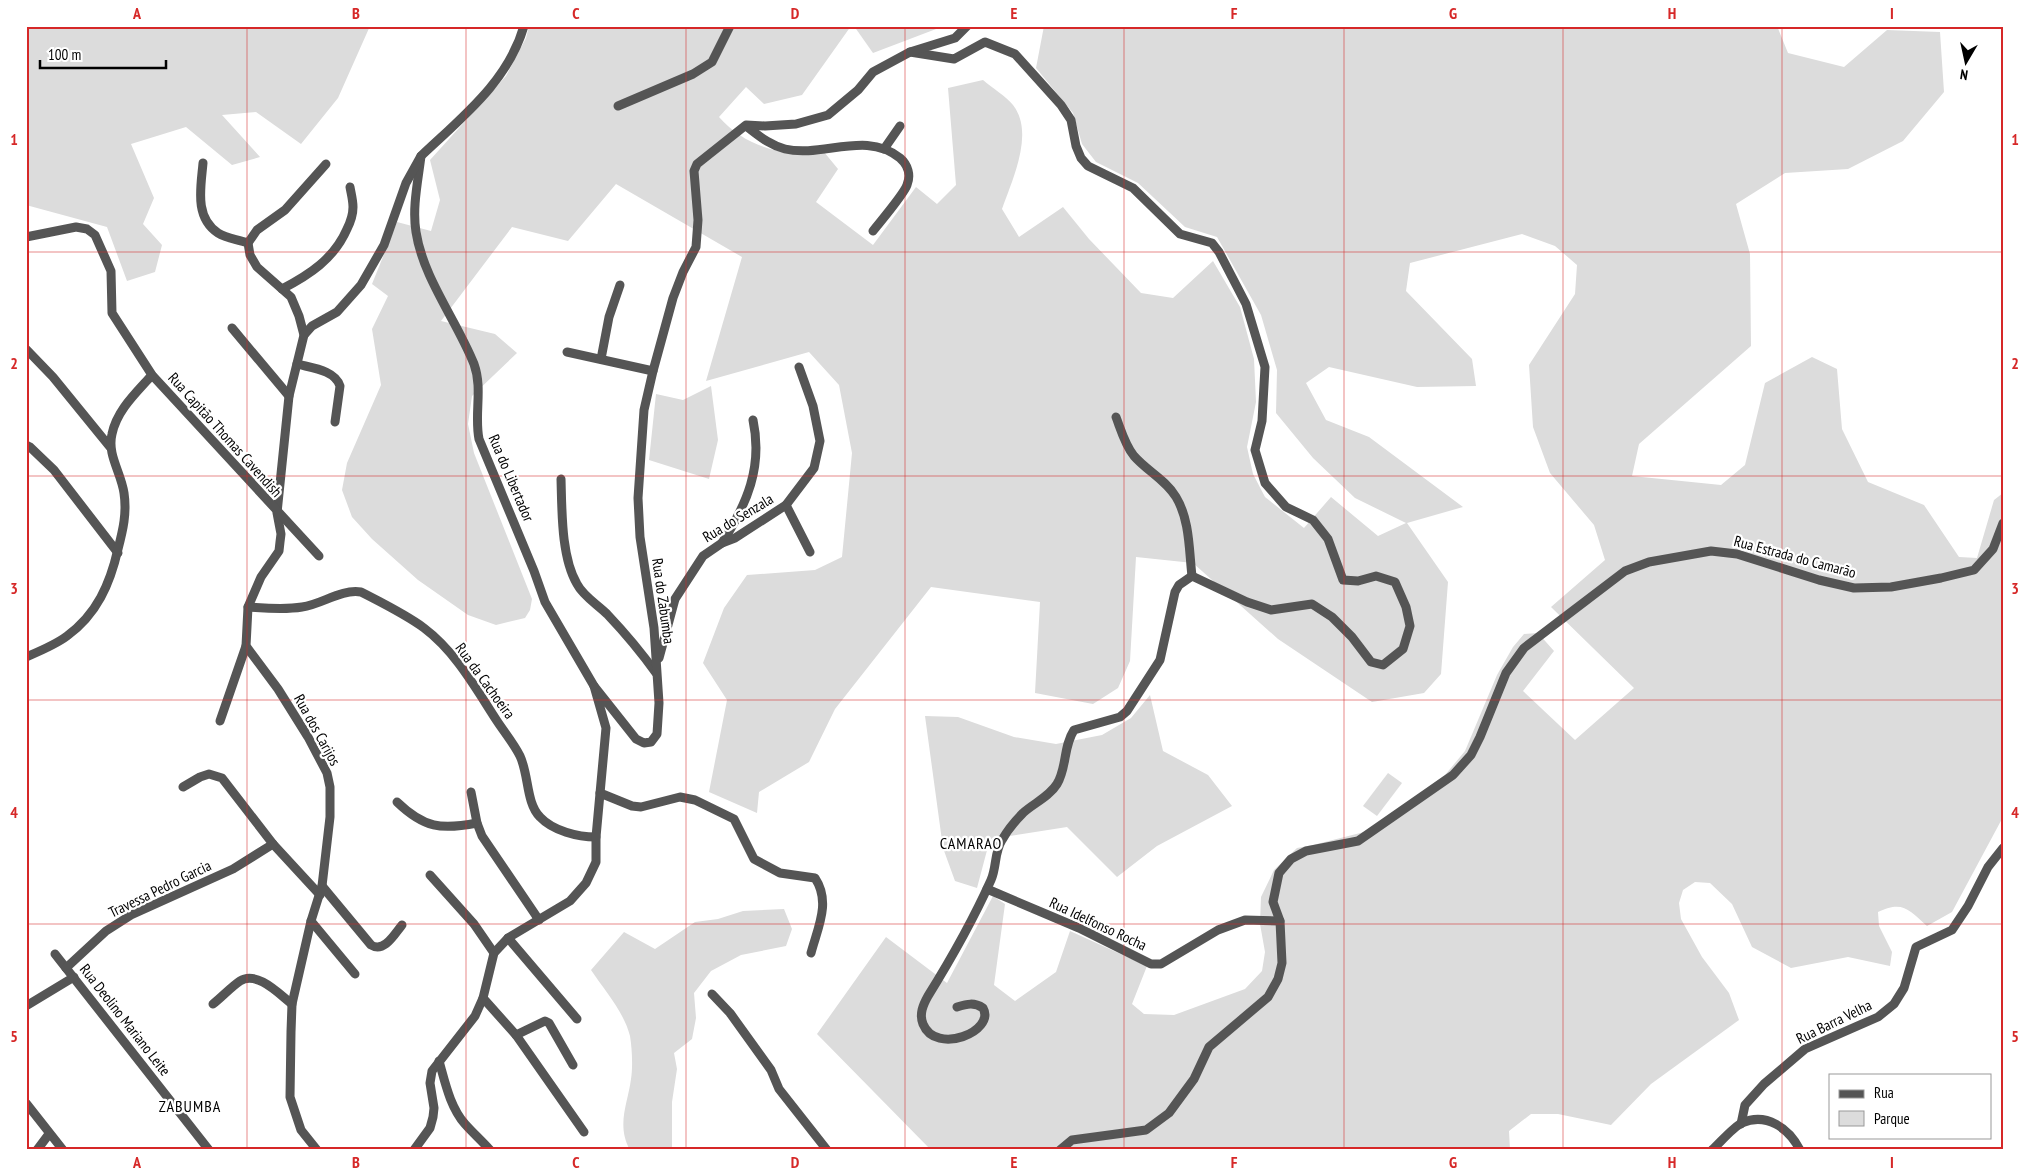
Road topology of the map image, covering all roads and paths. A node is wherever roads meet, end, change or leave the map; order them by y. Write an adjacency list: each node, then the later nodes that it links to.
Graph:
1 (524, 26): 9 (street)
2 (730, 26): 5 (street)
3 (967, 26): 4 (street)
4 (910, 52): 6 (street); 41 (street)
5 (618, 106)
6 (746, 125): 8 (street); 25 (street, Rua do Zabumba)
7 (900, 126): 8 (street)
8 (884, 149): 13 (street)
9 (421, 156): 19 (street); 46 (street, Rua do Libertador)
10 (203, 163): 15 (street)
11 (326, 164): 15 (street)
12 (350, 187): 17 (street)
13 (873, 231)
14 (26, 237): 26 (street, Rua Capitão Thomas Cavendish)
15 (248, 243): 17 (street)
16 (620, 285): 22 (street)
17 (282, 289): 19 (street)
18 (232, 328): 27 (street)
19 (304, 335): 23 (street)
20 (26, 349): 32 (street)
21 (567, 352): 22 (street)
22 (601, 359): 25 (street)
23 (298, 364): 27 (street); 30 (street)
24 (799, 367): 34 (street, Rua do Senzala)
25 (653, 371): 45 (street, Rua do Zabumba)
26 (152, 375): 32 (street); 35 (street, Rua Capitão Thomas Cavendish)
27 (289, 396): 35 (street)
28 (1116, 417): 41 (street)
29 (753, 420): 37 (street)
30 (335, 422)
31 (26, 445): 39 (street)
32 (110, 448): 39 (street)
33 (561, 479): 45 (street)
34 (786, 505): 37 (street, Rua do Senzala); 38 (street)
35 (277, 513): 40 (street, Rua Capitão Thomas Cavendish); 42 (street)
36 (2003, 523): 61 (street, Rua Estrada do Camarão)
37 (722, 543): 45 (street, Rua do Senzala)
38 (810, 552)
39 (118, 553): 44 (street)
40 (319, 556)
41 (1192, 576): 57 (street)
42 (248, 607): 43 (street); 53 (street, Rua da Cachoeira)
43 (246, 646): 47 (street); 58 (street, Rua dos Carijos)
44 (26, 657)
45 (656, 669): 46 (street, Rua do Zabumba)
46 (594, 686): 50 (street)
47 (220, 721)
48 (183, 787): 54 (street)
49 (471, 792): 52 (street)
50 (600, 793): 53 (street); 65 (street)
51 (397, 802): 52 (street)
52 (477, 823): 59 (street)
53 (596, 837): 59 (street)
54 (273, 844): 58 (street); 67 (street, Travessa Pedro Garcia)
55 (2003, 848): 81 (street, Rua Barra Velha)
56 (430, 875): 64 (street)
57 (987, 889): 61 (street, Rua Idelfonso Rocha); 75 (street)
58 (321, 891): 60 (street, Rua dos Carijos); 62 (street)
59 (539, 920): 63 (street)
60 (310, 921): 68 (street); 73 (street, Rua dos Carijos)
61 (1280, 921): 91 (street, Rua Estrada do Camarão)
62 (402, 925)
63 (508, 938): 64 (street); 76 (street)
64 (494, 952): 71 (street)
65 (811, 952)
66 (55, 954): 67 (street, Rua Deolino Mariano Leite)
67 (66, 968): 69 (street, Rua Deolino Mariano Leite)
68 (355, 974)
69 (74, 977): 74 (street); 86 (street, Rua Deolino Mariano Leite)
70 (712, 994): 90 (street)
71 (483, 998): 77 (street); 78 (street)
72 (213, 1004): 73 (street)
73 (292, 1004): 87 (street, Rua dos Carijos)
74 (26, 1006)
75 (957, 1007)
76 (577, 1020)
77 (516, 1035): 79 (street); 82 (street)
78 (439, 1061): 88 (street); 89 (street)
79 (573, 1065)
80 (26, 1103): 83 (street)
81 (1741, 1124): 92 (street, Rua Barra Velha); 93 (street)
82 (584, 1132)
83 (49, 1134): 84 (street); 85 (street)
84 (37, 1150)
85 (63, 1150)
86 (209, 1150)
87 (317, 1150)
88 (414, 1150)
89 (490, 1150)
90 (827, 1150)
91 (1060, 1150)
92 (1712, 1150)
93 (1800, 1150)

